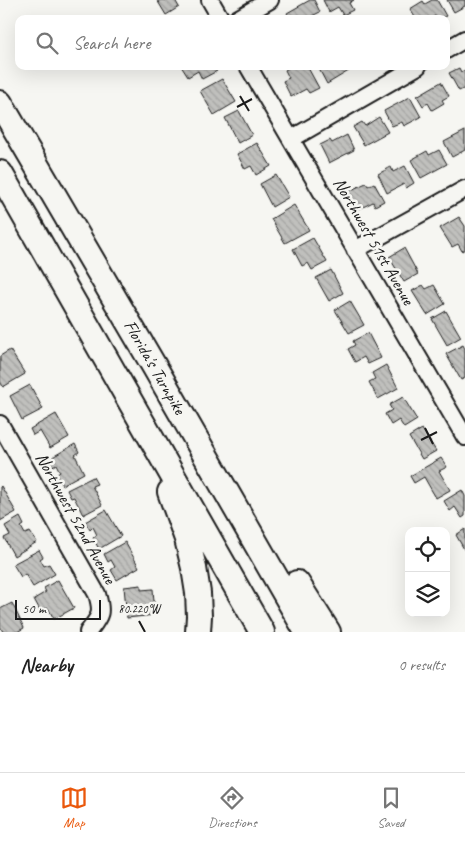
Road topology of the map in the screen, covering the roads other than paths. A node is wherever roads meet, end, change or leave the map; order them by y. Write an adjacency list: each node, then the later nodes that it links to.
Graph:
1 (210, 0): 3 (street)
2 (270, 0): 4 (street)
3 (219, 15)
4 (244, 15)
5 (465, 39): 6 (street)
6 (450, 48)
7 (250, 70): 10 (street, Northwest 51st Avenue)
8 (411, 70): 10 (street)
9 (0, 103): 17 (highway, Florida's Turnpike)
10 (291, 139): 13 (street, Northwest 51st Avenue)
11 (0, 173): 16 (highway)
12 (465, 189): 13 (street)
13 (356, 250): 15 (street, Northwest 51st Avenue)
14 (0, 424): 18 (street, Northwest 52nd Avenue)
15 (465, 437)
16 (154, 444): 19 (highway); 20 (highway)
17 (222, 484): 21 (highway, Florida's Turnpike); 22 (highway)
18 (88, 632)
19 (198, 632)
20 (262, 632)
21 (307, 632)
22 (328, 632)

